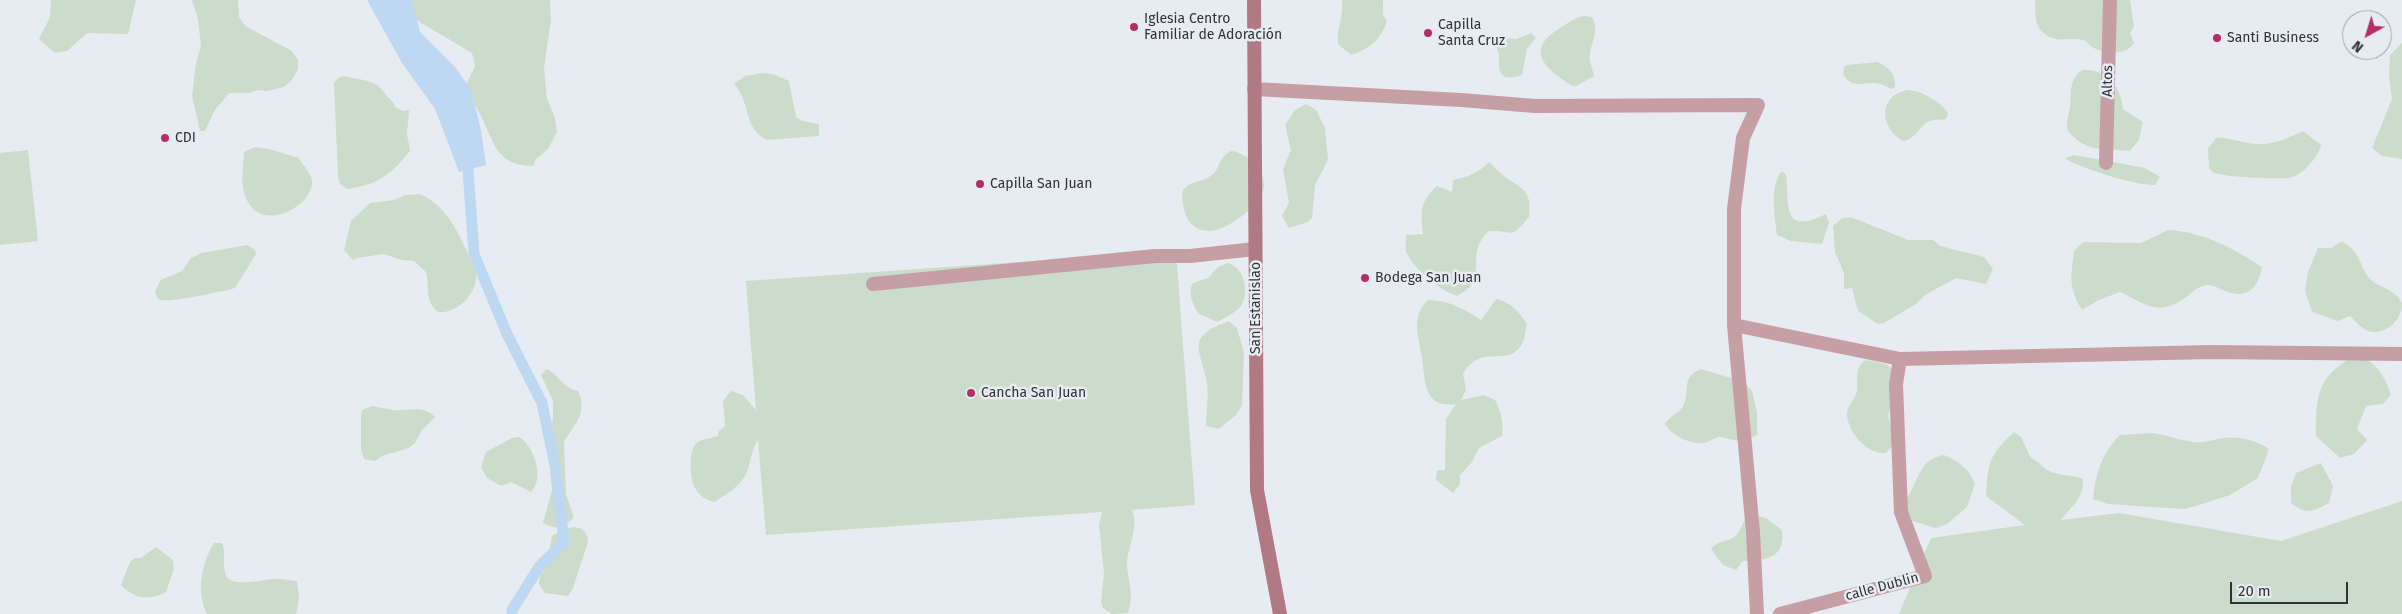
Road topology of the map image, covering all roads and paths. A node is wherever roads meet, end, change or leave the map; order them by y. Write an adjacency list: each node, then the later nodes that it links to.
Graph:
1 (1254, 0): 3 (main road, San Estanislao)
2 (2110, 0): 4 (street, Altos)
3 (1254, 89): 5 (main road, San Estanislao); 7 (street)
4 (2106, 163)
5 (1256, 249): 6 (street); 10 (main road, San Estanislao)
6 (873, 284)
7 (1734, 325): 9 (street); 11 (street)
8 (2402, 354): 9 (street)
9 (1900, 359): 12 (street, calle Dublin)
10 (1280, 614)
11 (1757, 614)
12 (1780, 614)

